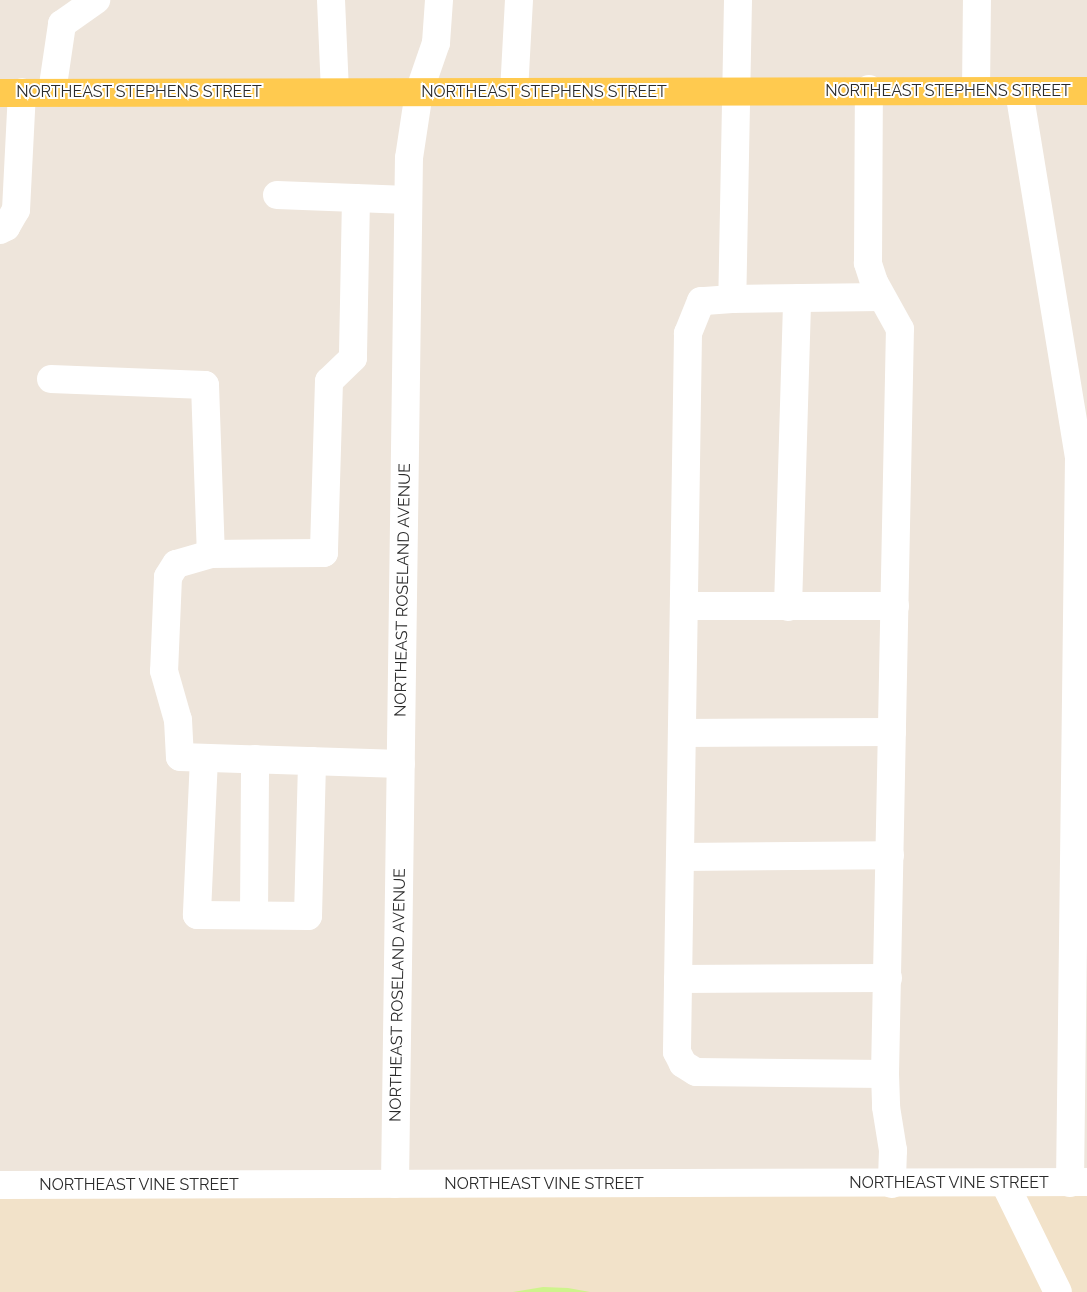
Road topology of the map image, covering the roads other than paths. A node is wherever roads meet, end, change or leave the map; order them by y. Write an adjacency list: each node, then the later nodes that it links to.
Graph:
1 (96, 0): 11 (street)
2 (331, 0): 12 (street)
3 (439, 0): 13 (street, NORTHEAST ROSELAND AVENUE)
4 (519, 0): 14 (street)
5 (738, 0): 15 (street)
6 (977, 0): 8 (street)
7 (869, 90): 8 (main road, NORTHEAST STEPHENS STREET); 15 (main road, NORTHEAST STEPHENS STREET); 22 (street)
8 (976, 91): 9 (main road, NORTHEAST STEPHENS STREET)
9 (1019, 91): 10 (main road, NORTHEAST STEPHENS STREET); 42 (street)
10 (1087, 91)
11 (52, 92): 12 (main road, NORTHEAST STEPHENS STREET); 16 (main road, NORTHEAST STEPHENS STREET)
12 (335, 92): 13 (main road, NORTHEAST STEPHENS STREET)
13 (419, 92): 14 (main road, NORTHEAST STEPHENS STREET); 20 (street, NORTHEAST ROSELAND AVENUE)
14 (514, 92): 15 (main road, NORTHEAST STEPHENS STREET)
15 (736, 92): 24 (street)
16 (11, 93): 17 (street)
17 (9, 176): 21 (street)
18 (277, 195): 19 (street)
19 (356, 198): 20 (street); 26 (street)
20 (408, 200): 35 (street, NORTHEAST ROSELAND AVENUE)
21 (0, 230)
22 (882, 297): 23 (street); 28 (street)
23 (797, 298): 24 (street); 29 (street)
24 (732, 300): 27 (street)
25 (51, 379): 26 (street)
26 (211, 554): 32 (street)
27 (684, 606): 29 (street); 30 (street)
28 (895, 606): 29 (street); 31 (street)
29 (788, 607)
30 (682, 732): 31 (street); 37 (street)
31 (892, 732): 36 (street)
32 (204, 758): 33 (street); 38 (street)
33 (255, 759): 34 (street); 38 (street)
34 (312, 761): 35 (street); 38 (street)
35 (401, 764): 44 (street, NORTHEAST ROSELAND AVENUE)
36 (890, 855): 37 (street); 39 (street)
37 (680, 857): 40 (street)
38 (254, 915)
39 (888, 978): 40 (street); 41 (street)
40 (678, 979): 41 (street)
41 (885, 1074): 45 (street)
42 (1078, 1182): 46 (street, NORTHEAST VINE STREET)
43 (0, 1184): 44 (street, NORTHEAST VINE STREET)
44 (395, 1184): 45 (street, NORTHEAST VINE STREET)
45 (892, 1184): 46 (street, NORTHEAST VINE STREET)
46 (1005, 1184): 47 (street)
47 (1058, 1292)

